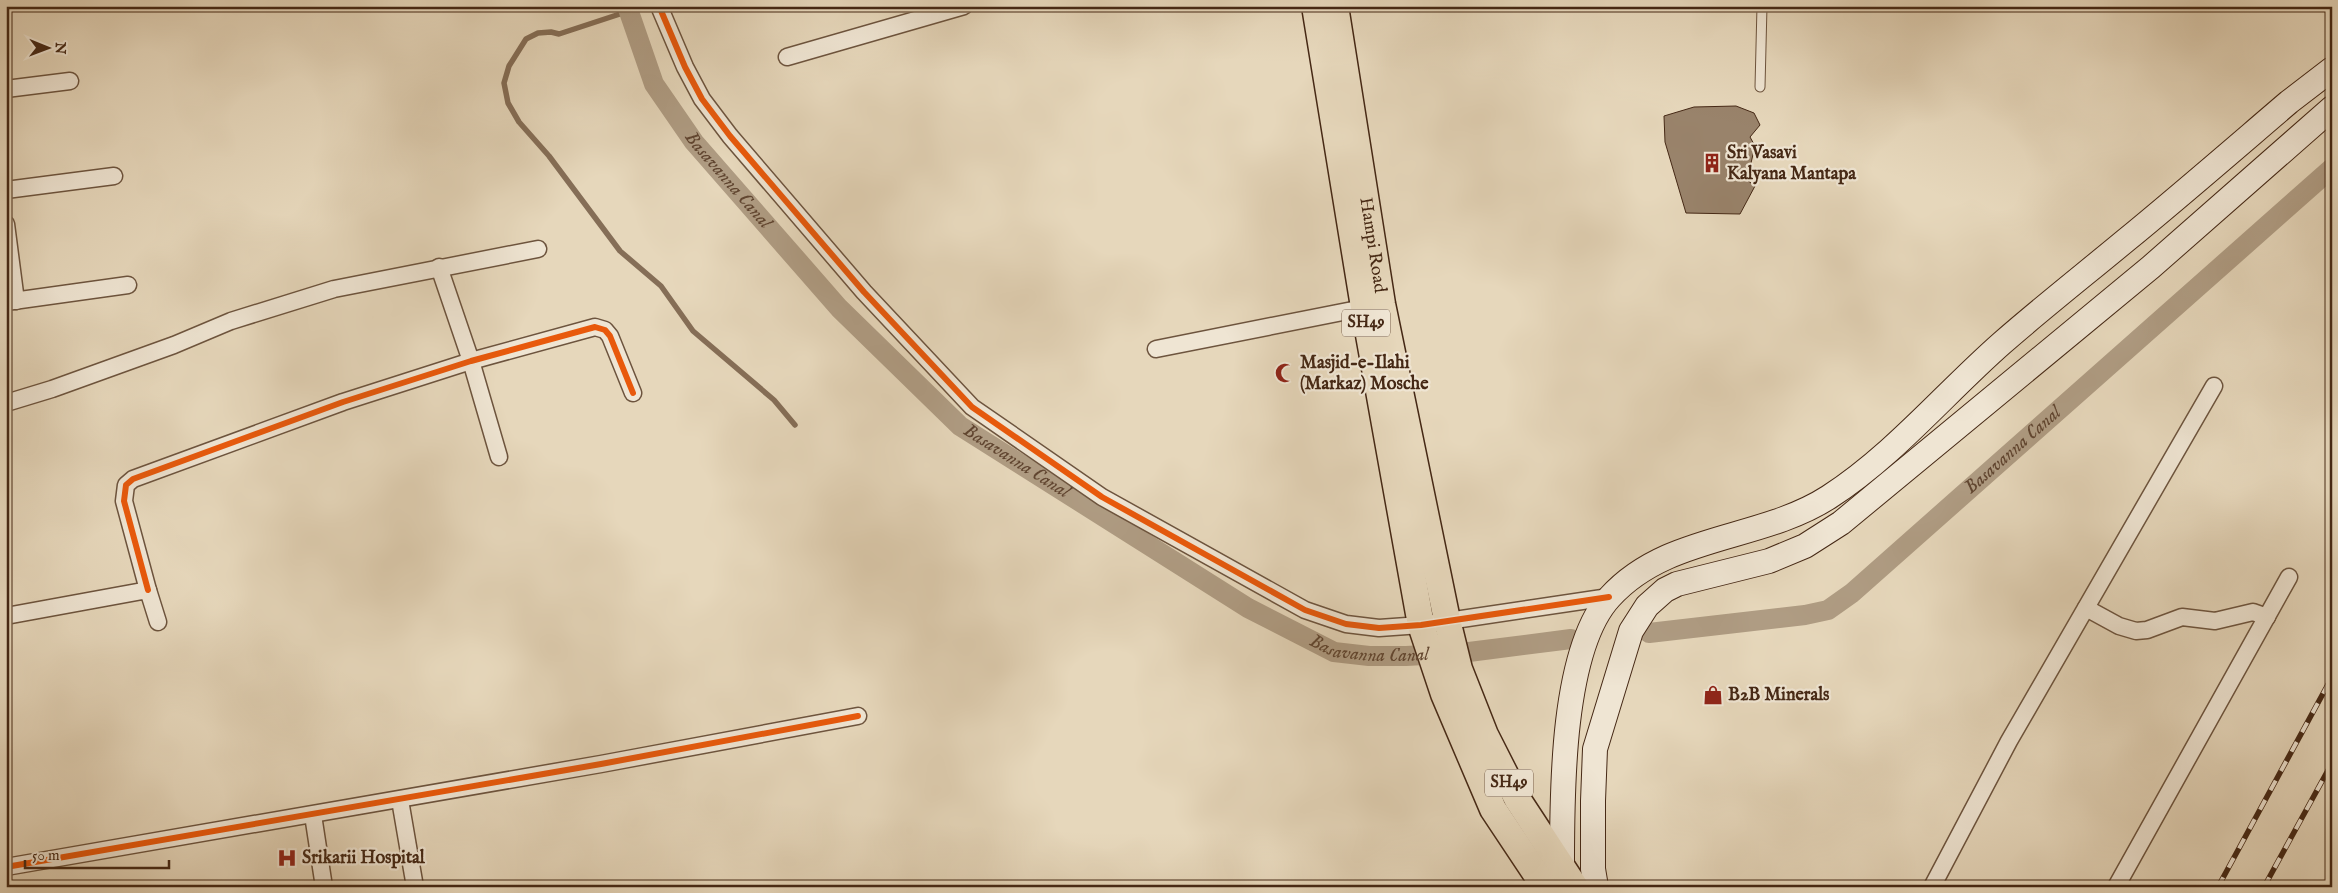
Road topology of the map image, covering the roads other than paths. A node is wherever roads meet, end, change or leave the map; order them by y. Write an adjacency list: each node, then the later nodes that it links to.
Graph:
1 (659, 6): 33 (street)
2 (964, 6): 6 (street)
3 (1315, 6): 19 (main road, SH49)
4 (1335, 6): 19 (main road, Hampi Road / SH49)
5 (1762, 6): 9 (lane)
6 (787, 57)
7 (2332, 69): 28 (main road)
8 (70, 81): 10 (street)
9 (1760, 87)
10 (6, 89)
11 (2332, 108): 43 (main road)
12 (114, 176): 13 (street)
13 (6, 190)
14 (6, 224): 18 (street)
15 (538, 249): 16 (street)
16 (439, 267): 21 (street); 24 (street)
17 (128, 285): 18 (street)
18 (11, 301)
19 (1373, 306): 20 (street); 33 (main road, Hampi Road / SH49)
20 (1156, 349)
21 (471, 361): 23 (street); 25 (street); 27 (street)
22 (2214, 386): 29 (street)
23 (633, 393)
24 (6, 403)
25 (499, 457)
26 (2289, 576): 31 (street)
27 (148, 590): 30 (street); 32 (street)
28 (1609, 597): 33 (street); 39 (main road)
29 (2086, 608): 31 (street); 44 (street)
30 (6, 616)
31 (2267, 617): 45 (street)
32 (158, 622)
33 (1436, 628): 34 (main road, SH49)
34 (1448, 671): 39 (main road, SH49); 42 (main road, SH49)
35 (858, 716): 36 (street)
36 (400, 800): 37 (street); 41 (street)
37 (313, 815): 38 (street); 40 (street)
38 (6, 868)
39 (1569, 876)
40 (324, 887)
41 (415, 887)
42 (1544, 887)
43 (1596, 887)
44 (1932, 887)
45 (2116, 887)

